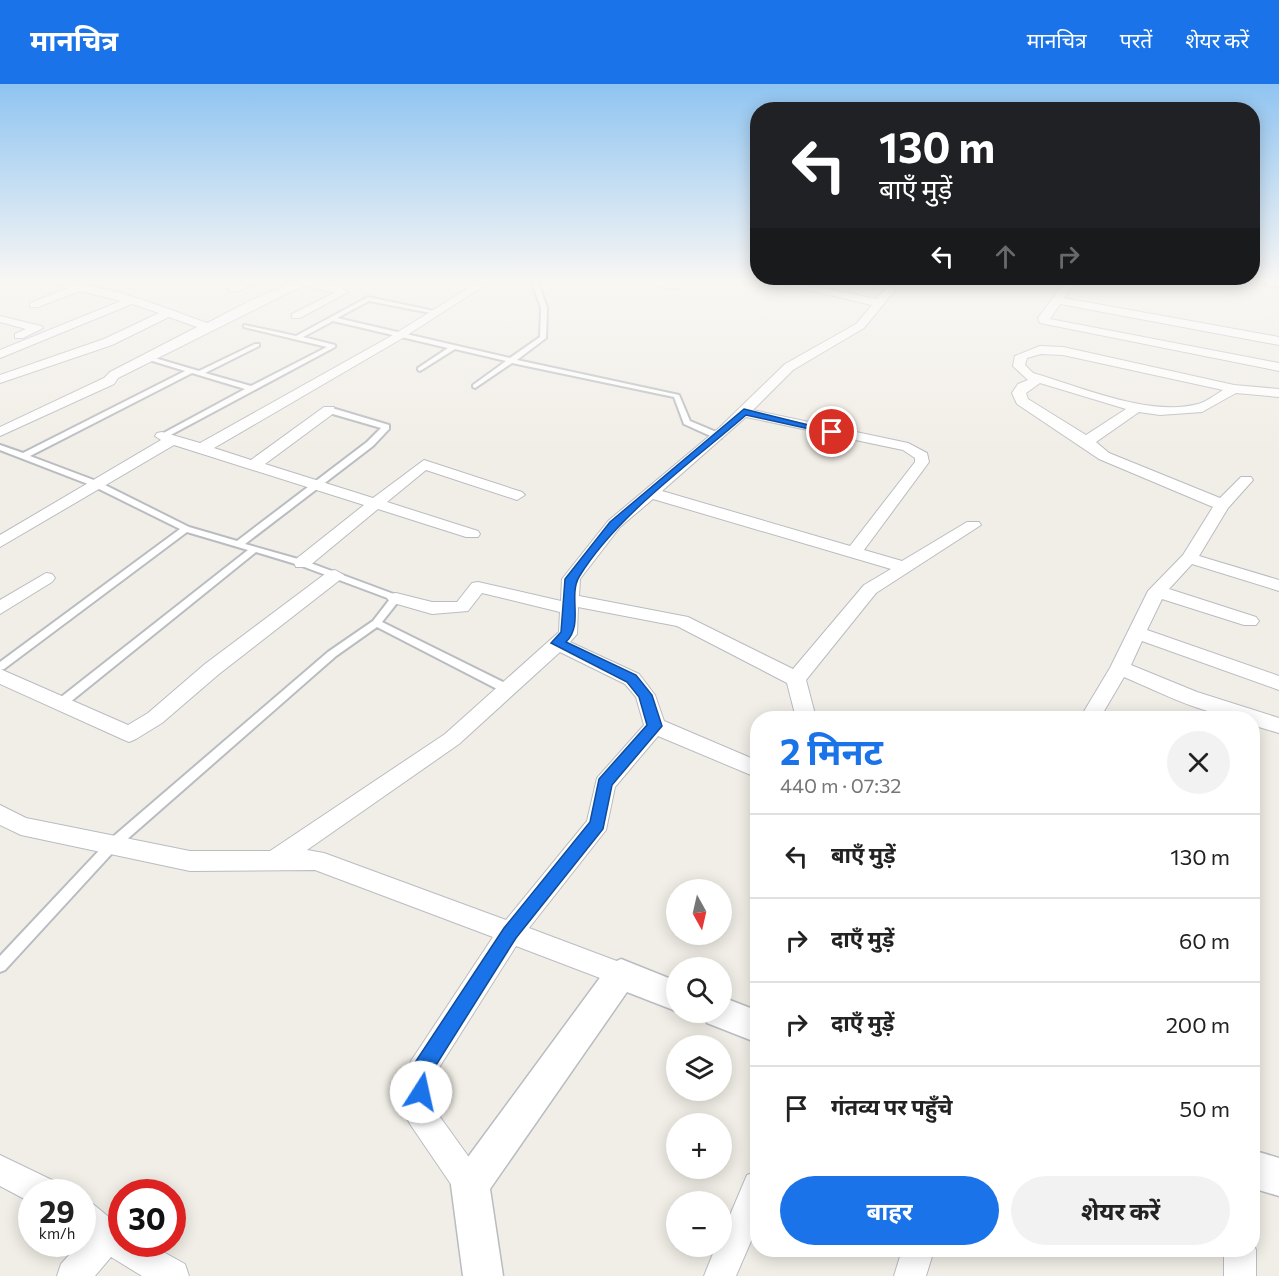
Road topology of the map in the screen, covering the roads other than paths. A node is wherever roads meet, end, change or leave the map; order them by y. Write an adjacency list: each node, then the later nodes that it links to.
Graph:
1 (15, 338): 14 (street)
2 (40, 338): 18 (street)
3 (117, 338): 26 (street)
4 (187, 338): 19 (street)
5 (297, 338): 28 (lane)
6 (395, 338): 31 (street)
7 (412, 338): 16 (lane)
8 (543, 338): 20 (lane)
9 (840, 338): 34 (street)
10 (1074, 338): 17 (street)
11 (1126, 338): 21 (street)
12 (1261, 338): 13 (street)
13 (1279, 341)
14 (0, 344)
15 (257, 345): 24 (lane)
16 (454, 347): 20 (lane); 22 (lane)
17 (1063, 351): 25 (street); 29 (street)
18 (0, 354)
19 (148, 358): 23 (lane); 35 (street)
20 (511, 361): 27 (lane); 36 (lane)
21 (1279, 367)
22 (420, 369)
23 (191, 371): 24 (lane); 41 (lane)
24 (200, 373): 28 (lane)
25 (1039, 379): 32 (street); 38 (street)
26 (0, 380)
27 (475, 386)
28 (252, 389): 37 (lane)
29 (1234, 389): 30 (street); 32 (street)
30 (1279, 393)
31 (291, 398): 33 (street); 40 (street)
32 (1137, 408): 38 (street)
33 (329, 410): 42 (street); 45 (lane)
34 (744, 412): 36 (street); 56 (street)
35 (0, 432)
36 (718, 436): 46 (street)
37 (167, 438): 40 (street); 44 (street)
38 (1088, 443): 49 (street)
39 (0, 447): 41 (lane)
40 (201, 449): 42 (street)
41 (23, 456): 44 (lane)
42 (252, 466): 45 (street)
43 (1246, 480): 49 (street)
44 (96, 484): 51 (lane); 53 (street)
45 (315, 486): 48 (street); 54 (lane)
46 (651, 493): 56 (street); 65 (street)
47 (517, 495): 48 (street)
48 (375, 505): 52 (street); 58 (street)
49 (1222, 505): 57 (street)
50 (973, 525): 59 (street)
51 (186, 529): 54 (lane); 71 (lane)
52 (472, 534)
53 (0, 542)
54 (238, 544): 55 (lane)
55 (254, 550): 58 (lane); 77 (lane)
56 (853, 553): 59 (street)
57 (1189, 558): 62 (street); 63 (street)
58 (302, 563): 60 (lane)
59 (903, 567): 74 (street)
60 (335, 575): 64 (lane); 77 (street)
61 (46, 578): 66 (street)
62 (1279, 586)
63 (1157, 591): 67 (street); 72 (street)
64 (396, 598): 65 (street); 68 (lane)
65 (570, 604): 70 (street); 74 (street)
66 (0, 609)
67 (1250, 621)
68 (376, 623): 76 (lane); 86 (lane)
69 (1143, 635): 75 (street)
70 (557, 643): 76 (street); 82 (street)
71 (0, 667)
72 (1120, 668): 79 (street); 80 (street)
73 (0, 676): 77 (street)
74 (796, 679): 78 (street)
75 (1279, 683)
76 (507, 689): 87 (street)
77 (60, 704)
78 (804, 711)
79 (1094, 711)
80 (1233, 711)
81 (1260, 720): 83 (street)
82 (655, 726): 84 (street); 88 (street)
83 (1279, 726)
84 (750, 767)
85 (0, 814): 86 (street)
86 (112, 845): 87 (street); 89 (lane)
87 (273, 861): 88 (street)
88 (510, 933): 90 (street); 98 (street)
89 (0, 966)
90 (621, 974): 91 (street); 98 (street)
91 (666, 992)
92 (732, 1017): 93 (street)
93 (750, 1025)
94 (0, 1170): 97 (street)
95 (1260, 1172): 96 (street)
96 (1279, 1178)
97 (18, 1179)
98 (470, 1185): 106 (street)
99 (750, 1205): 107 (street)
100 (96, 1227): 101 (street)
101 (107, 1237): 104 (street); 105 (street)
102 (916, 1257): 108 (street)
103 (1240, 1257): 109 (street)
104 (73, 1276)
105 (173, 1276)
106 (483, 1276)
107 (720, 1276)
108 (910, 1276)
109 (1240, 1276)

